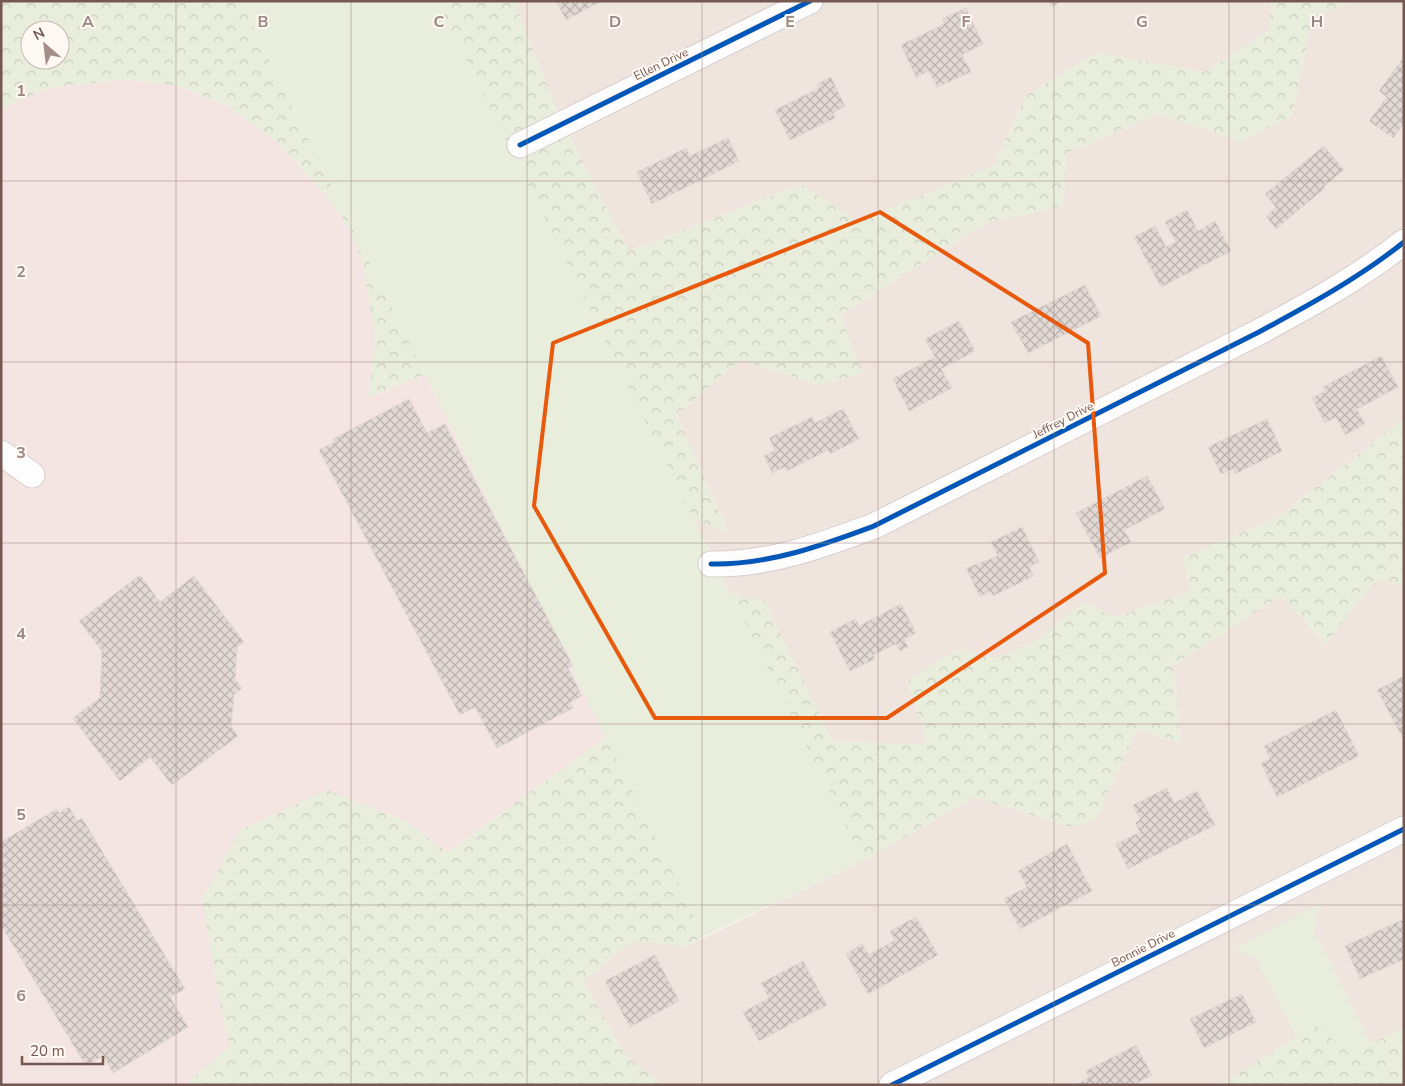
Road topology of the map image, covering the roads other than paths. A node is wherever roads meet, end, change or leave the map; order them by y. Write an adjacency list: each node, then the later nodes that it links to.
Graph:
1 (810, 1): 2 (street, Ellen Drive)
2 (520, 145)
3 (1404, 242): 6 (street, Jeffrey Drive)
4 (1, 453): 5 (street)
5 (32, 475)
6 (711, 564)
7 (1404, 829): 8 (street, Bonnie Drive)
8 (892, 1085)

